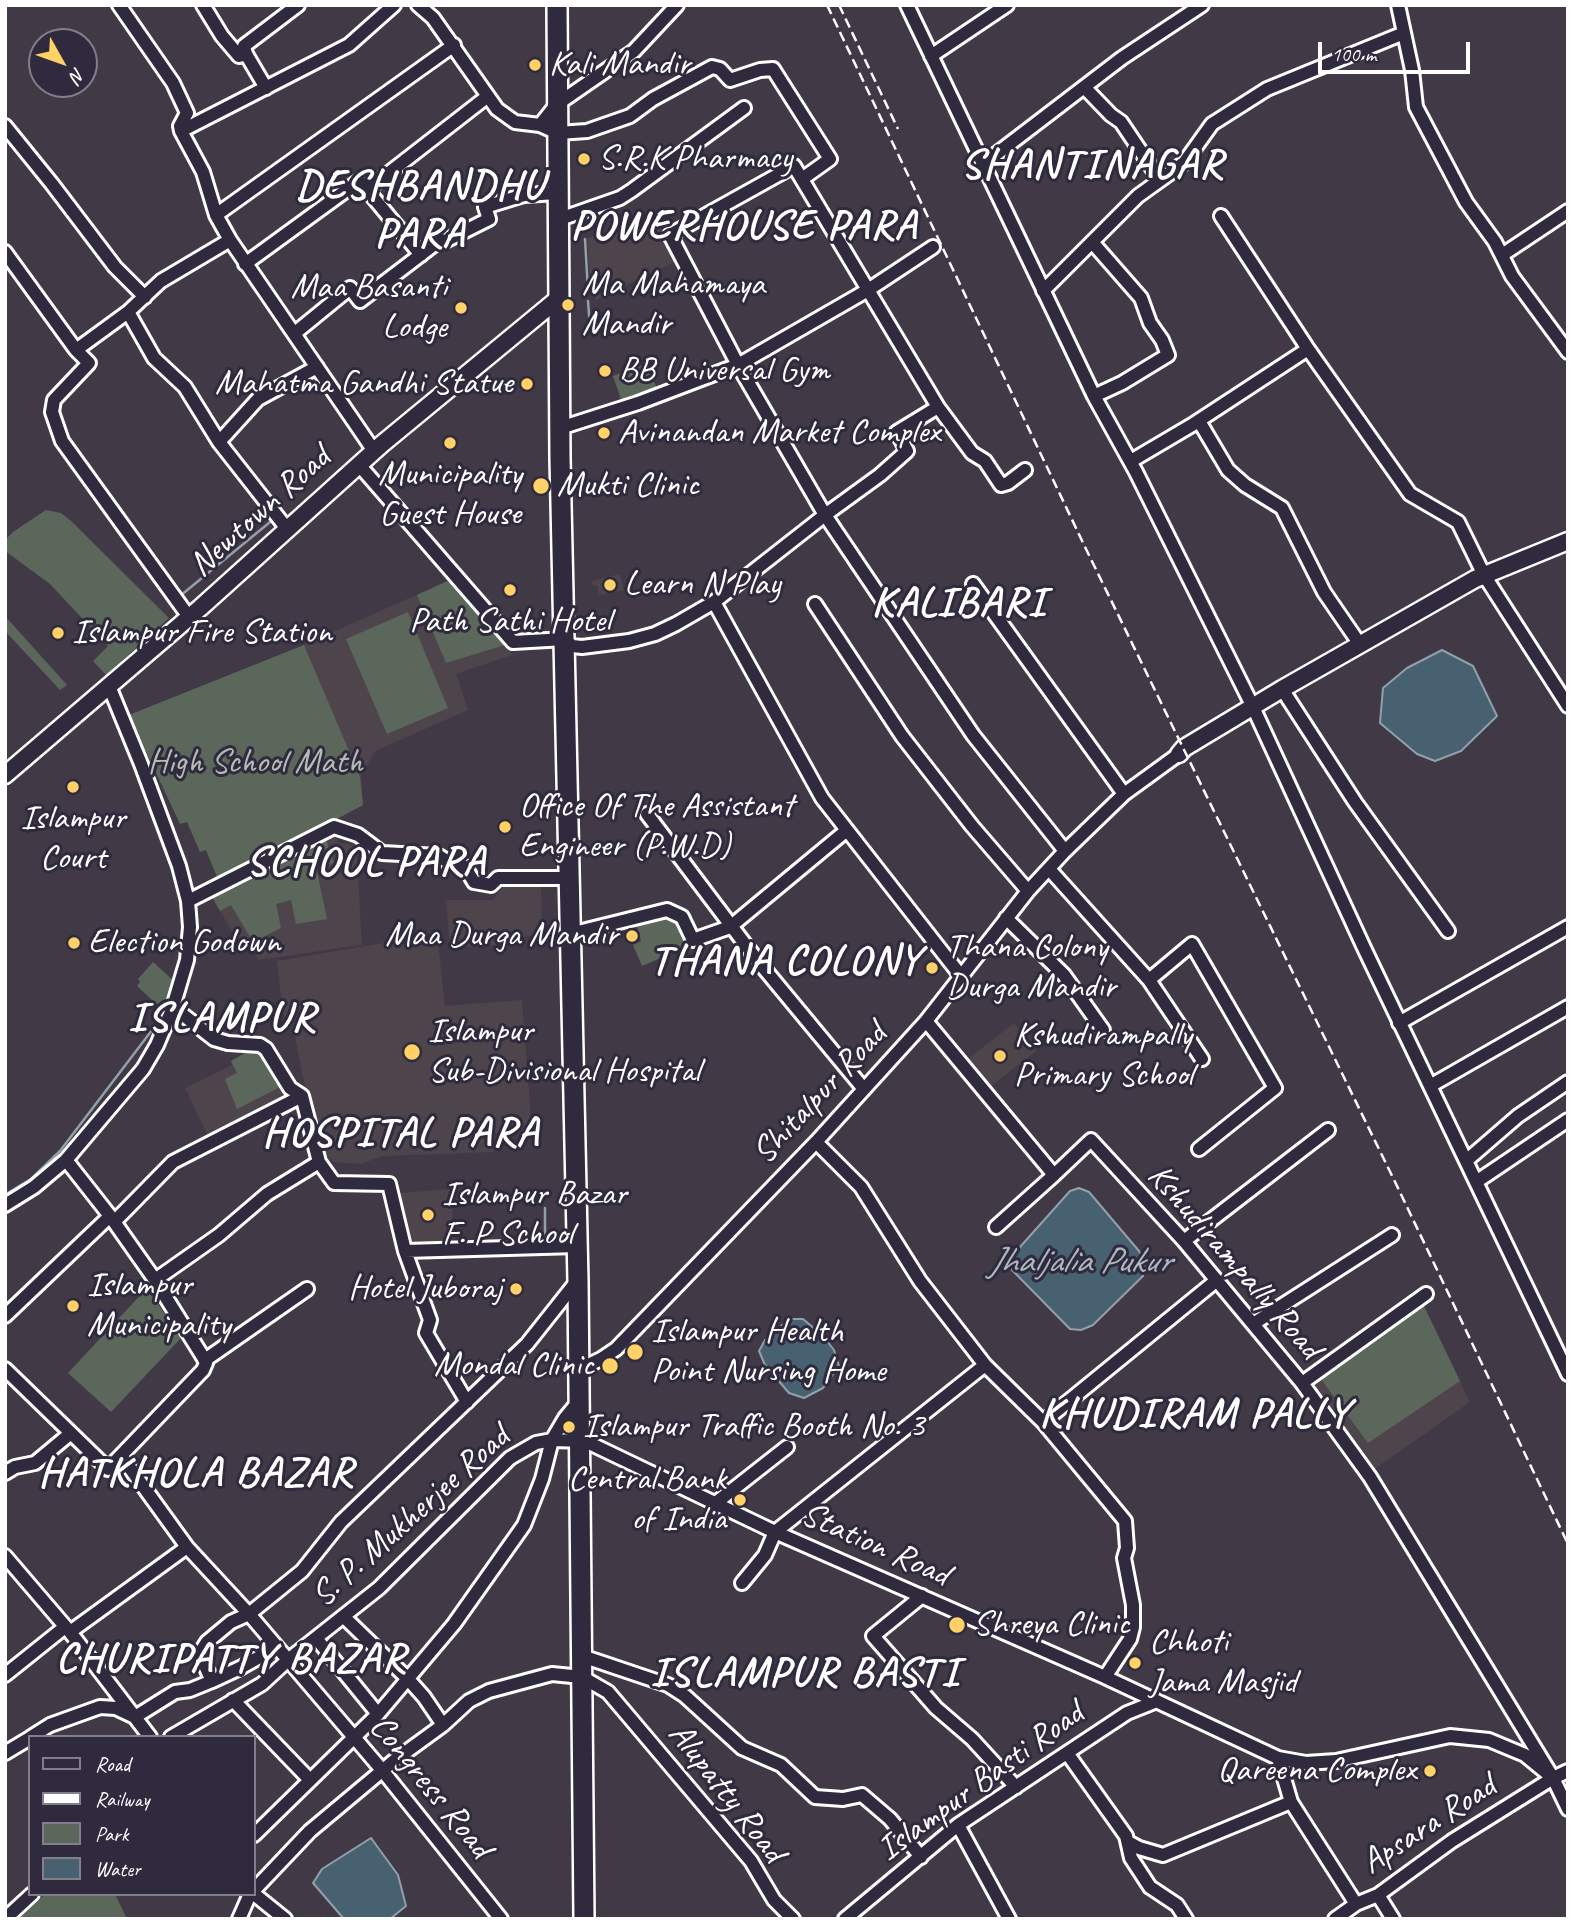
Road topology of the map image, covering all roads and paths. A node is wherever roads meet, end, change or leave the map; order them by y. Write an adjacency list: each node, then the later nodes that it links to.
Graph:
1 (119, 5): 23 (street)
2 (203, 5): 14 (street)
3 (394, 5): 17 (street)
4 (418, 5): 13 (street)
5 (556, 5): 19 (main road)
6 (677, 5): 19 (street)
7 (907, 5): 15 (street)
8 (1007, 5): 15 (street)
9 (1202, 5): 16 (street)
10 (1398, 5): 12 (street)
11 (292, 7): 14 (street)
12 (1404, 33): 26 (street); 38 (street)
13 (454, 45): 18 (street); 30 (street)
14 (246, 54): 17 (street)
15 (931, 56): 24 (street)
16 (1084, 87): 24 (street); 26 (street)
17 (266, 89): 23 (street)
18 (488, 96): 22 (street); 27 (street)
19 (556, 105): 22 (main road)
20 (744, 108): 32 (street)
21 (5, 126): 42 (street)
22 (549, 129): 25 (street); 28 (main road)
23 (181, 131): 30 (street)
24 (982, 165): 41 (street)
25 (802, 179): 40 (street); 49 (street)
26 (1160, 180): 34 (street)
27 (367, 190): 37 (street); 39 (street)
28 (558, 193): 32 (main road); 37 (street)
29 (1568, 211): 38 (street)
30 (216, 215): 33 (street)
31 (1221, 216): 46 (street)
32 (557, 220): 43 (main road)
33 (230, 240): 39 (street); 42 (street)
34 (1092, 242): 41 (street); 51 (street)
35 (933, 247): 40 (street)
36 (5, 251): 47 (street)
37 (421, 255): 45 (street)
38 (1502, 256): 48 (street)
39 (245, 264): 45 (street)
40 (869, 290): 49 (street); 52 (street)
41 (1043, 291): 51 (street)
42 (145, 297): 44 (street)
43 (559, 298): 54 (main road); 56 (street, Newtown Road)
44 (128, 312): 47 (street); 55 (street)
45 (295, 333): 50 (street)
46 (1308, 349): 53 (street); 63 (street)
47 (76, 350): 67 (street)
48 (1568, 352)
49 (738, 365): 54 (street); 60 (street)
50 (317, 367): 55 (street); 56 (street)
51 (1094, 396): 57 (street)
52 (938, 407): 59 (street); 60 (street)
53 (1199, 421): 57 (street); 69 (street)
54 (560, 428): 68 (main road)
55 (219, 442): 61 (street)
56 (374, 452): 58 (street, Newtown Road)
57 (1131, 461): 73 (street)
58 (360, 466): 61 (street, Newtown Road); 68 (street)
59 (1025, 470)
60 (825, 515): 65 (street); 79 (street)
61 (288, 530): 67 (street, Newtown Road)
62 (1568, 541): 63 (street)
63 (1484, 575): 69 (street); 72 (street)
64 (973, 584): 76 (street)
65 (715, 602): 68 (street); 78 (street)
66 (815, 604): 82 (street)
67 (190, 617): 70 (street, Newtown Road)
68 (565, 639): 81 (main road)
69 (1359, 643): 71 (street)
70 (109, 686): 75 (street, Newtown Road); 83 (street)
71 (1282, 689): 73 (street); 87 (street)
72 (1568, 706)
73 (1253, 707): 74 (street); 94 (street)
74 (1179, 754): 76 (street, Shitalpur Road)
75 (5, 775)
76 (1124, 794): 79 (street, Shitalpur Road)
77 (647, 814): 85 (street)
78 (847, 830): 85 (street); 89 (street)
79 (1065, 851): 80 (street, Shitalpur Road)
80 (1049, 869): 82 (street, Shitalpur Road); 90 (street)
81 (569, 878): 83 (street); 88 (main road)
82 (1028, 891): 84 (street, Shitalpur Road)
83 (187, 901): 91 (street)
84 (1006, 918): 89 (street, Shitalpur Road); 95 (street)
85 (730, 927): 88 (street); 99 (street)
86 (1568, 927): 94 (street)
87 (1448, 932)
88 (570, 934): 115 (main road)
89 (961, 976): 93 (street, Shitalpur Road)
90 (1149, 980): 96 (street); 104 (street)
91 (173, 1007): 100 (street); 105 (street)
92 (1568, 1007): 98 (street)
93 (926, 1021): 99 (street, Shitalpur Road); 108 (street)
94 (1399, 1023): 98 (street)
95 (1103, 1030)
96 (1202, 1059)
97 (1568, 1082): 107 (street)
98 (1430, 1086): 107 (street)
99 (863, 1088): 103 (street, Shitalpur Road)
100 (302, 1096): 106 (street); 111 (street)
101 (1568, 1120): 109 (street)
102 (1328, 1130): 114 (street)
103 (816, 1142): 125 (street); 127 (street, Shitalpur Road)
104 (1199, 1149)
105 (66, 1160): 110 (street); 111 (street)
106 (318, 1161): 116 (street); 117 (street)
107 (1466, 1161): 109 (street)
108 (1054, 1175): 112 (street); 114 (street, Kshudirampally Road)
109 (1476, 1182): 128 (street)
110 (5, 1205)
111 (112, 1219): 117 (street); 122 (street)
112 (996, 1227)
113 (1392, 1235): 123 (street)
114 (1184, 1241): 119 (street, Kshudirampally Road)
115 (577, 1246): 116 (street); 118 (main road)
116 (405, 1251): 131 (street)
117 (155, 1280): 124 (street)
118 (578, 1280): 127 (main road); 131 (street)
119 (1217, 1280): 123 (street, Kshudirampally Road); 132 (street)
120 (307, 1289): 124 (street)
121 (1426, 1294): 129 (street)
122 (5, 1316)
123 (1253, 1324): 129 (street, Kshudirampally Road)
124 (205, 1360): 137 (street)
125 (985, 1365): 132 (street); 140 (street)
126 (5, 1369): 133 (street)
127 (578, 1370): 130 (main road)
128 (1568, 1374)
129 (1302, 1383): 172 (street, Kshudirampally Road)
130 (579, 1401): 134 (street); 135 (main road)
131 (467, 1402): 145 (street)
132 (1043, 1422): 154 (street)
133 (71, 1433): 137 (street); 138 (street)
134 (552, 1440): 135 (street); 146 (street, S. P. Mukherjee Road); 155 (street)
135 (586, 1443): 139 (street, Station Road); 150 (main road)
136 (787, 1447): 139 (street)
137 (122, 1457): 141 (street, Congress Road)
138 (5, 1473)
139 (717, 1502): 140 (street, Station Road)
140 (775, 1532): 143 (street); 144 (street, Station Road)
141 (187, 1547): 145 (street, Congress Road); 147 (street)
142 (5, 1556): 147 (street)
143 (741, 1583)
144 (922, 1596): 154 (street, Station Road); 174 (street)
145 (249, 1614): 149 (street, Congress Road); 156 (street)
146 (344, 1616): 148 (street, S. P. Mukherjee Road); 155 (street)
147 (68, 1630): 152 (street); 160 (street)
148 (316, 1638): 151 (street, S. P. Mukherjee Road); 159 (street)
149 (277, 1647): 151 (street, Congress Road); 156 (street)
150 (582, 1656): 153 (main road); 180 (street)
151 (288, 1660): 157 (street, S. P. Mukherjee Road); 165 (street, Congress Road)
152 (5, 1675)
153 (582, 1677): 161 (street); 191 (main road); 192 (street, Alupatty Road)
154 (1105, 1677): 158 (street, Station Road)
155 (408, 1679): 159 (street); 161 (street)
156 (212, 1681): 160 (street)
157 (233, 1700): 164 (street, S. P. Mukherjee Road); 173 (street)
158 (1157, 1701): 168 (street, Islampur Basti Road); 169 (street, Station Road)
159 (378, 1714): 165 (street)
160 (135, 1717): 162 (street); 163 (street)
161 (443, 1725): 170 (street)
162 (33, 1735)
163 (148, 1735)
164 (174, 1735)
165 (353, 1737): 170 (street, Congress Road); 173 (street)
166 (28, 1738): 167 (street)
167 (5, 1753)
168 (1067, 1753): 174 (street, Islampur Basti Road); 179 (street)
169 (1278, 1758): 172 (street, Station Road); 175 (street)
170 (382, 1770): 181 (street); 187 (street, Congress Road)
171 (1568, 1771): 172 (street)
172 (1553, 1778): 176 (street, Kshudirampally Road); 183 (street, Apsara Road)
173 (310, 1780): 178 (street)
174 (1016, 1787): 177 (street, Islampur Basti Road)
175 (1291, 1802): 179 (street); 186 (street)
176 (1568, 1809)
177 (958, 1825): 180 (street, Islampur Basti Road); 194 (street)
178 (256, 1833)
179 (1128, 1842): 195 (street)
180 (921, 1857): 193 (street, Islampur Basti Road)
181 (256, 1890)
182 (256, 1895): 190 (street)
183 (1377, 1895): 186 (street, Apsara Road); 197 (street)
184 (30, 1896): 188 (street)
185 (251, 1896): 189 (street)
186 (1356, 1904): 196 (street, Apsara Road)
187 (498, 1918)
188 (5, 1919)
189 (239, 1919)
190 (285, 1919)
191 (584, 1919)
192 (793, 1919)
193 (845, 1919)
194 (1009, 1919)
195 (1185, 1919)
196 (1335, 1919)
197 (1393, 1919)

